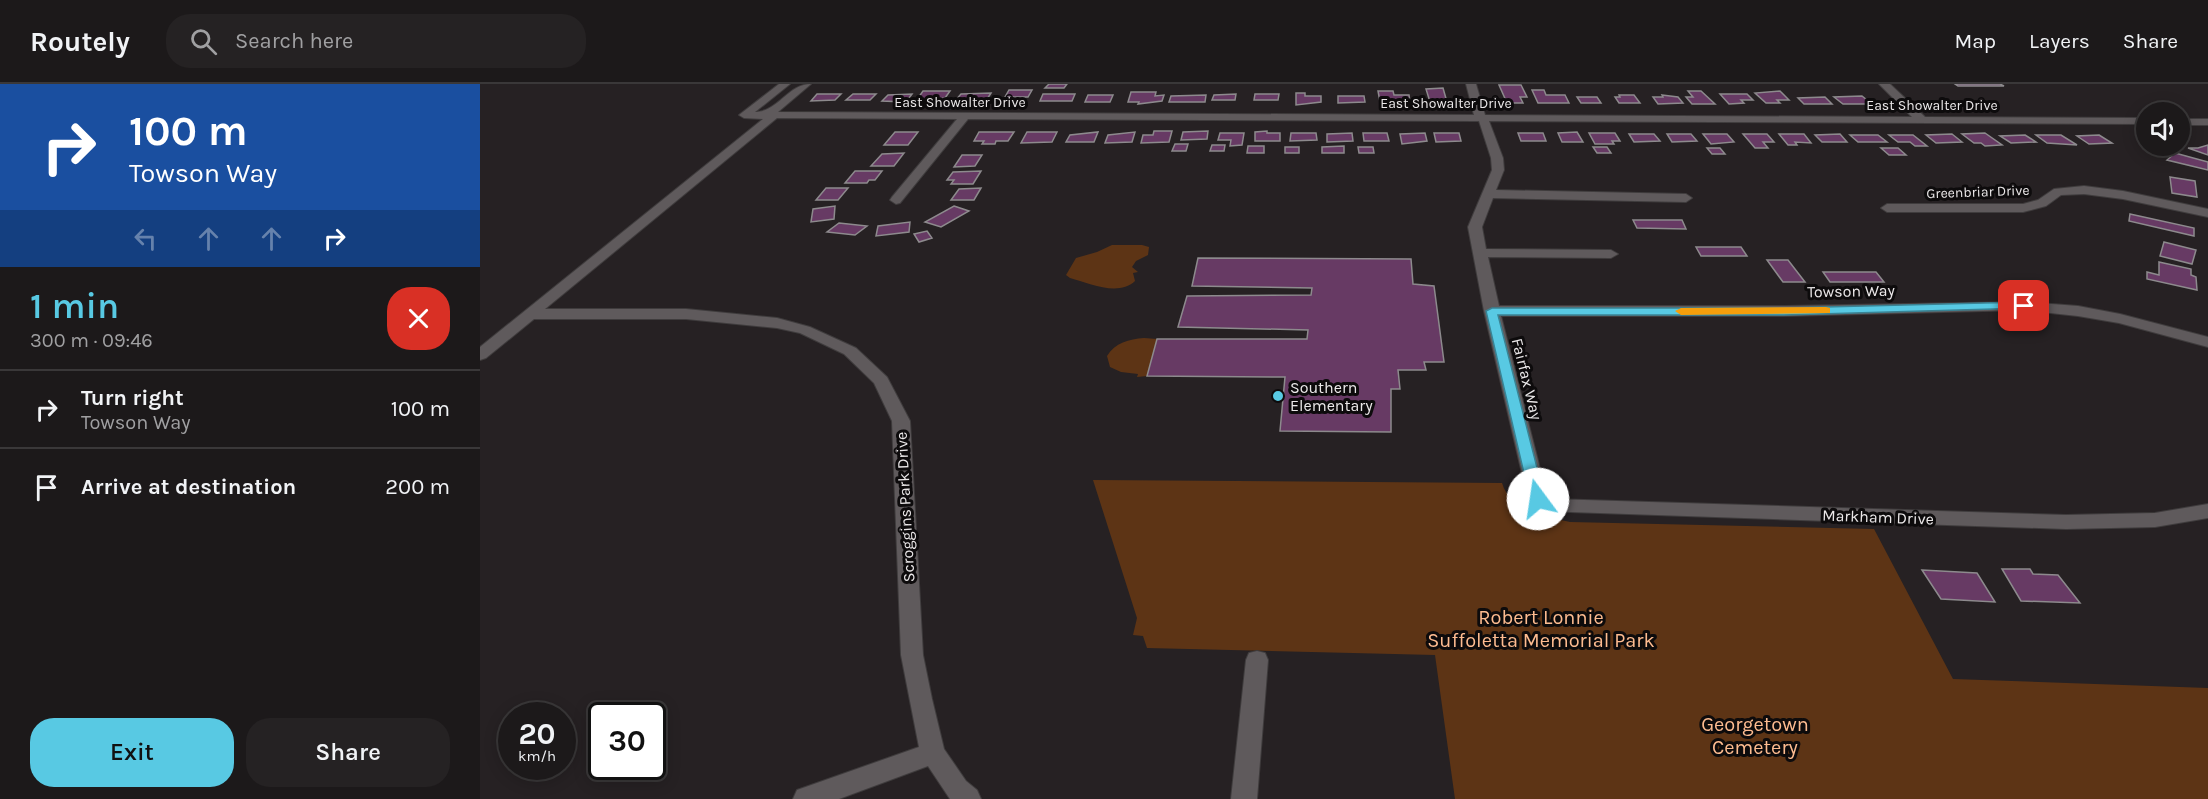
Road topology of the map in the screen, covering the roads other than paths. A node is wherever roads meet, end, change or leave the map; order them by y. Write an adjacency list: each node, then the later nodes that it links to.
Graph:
1 (785, 84): 5 (street, East Showalter Drive)
2 (806, 84): 5 (street)
3 (1471, 84): 7 (street, Fairfax Way)
4 (1884, 84): 8 (street)
5 (770, 116): 6 (street, East Showalter Drive); 20 (street)
6 (964, 117): 7 (street, East Showalter Drive); 14 (street)
7 (1482, 118): 8 (street, East Showalter Drive); 12 (street, Fairfax Way)
8 (1922, 120): 9 (street, East Showalter Drive)
9 (2136, 121)
10 (2190, 122): 11 (street)
11 (2208, 122)
12 (1490, 194): 13 (street); 17 (street, Fairfax Way)
13 (1686, 198)
14 (896, 200)
15 (1887, 208): 16 (street, Greenbriar Drive)
16 (2208, 213)
17 (1480, 253): 18 (street); 19 (street, Fairfax Way)
18 (1611, 254)
19 (1492, 311): 21 (street, Towson Way); 23 (street, Fairfax Way)
20 (531, 314): 22 (street); 26 (street, Scroggins Park Drive)
21 (2208, 342)
22 (480, 355)
23 (1548, 507): 24 (street, Markham Drive)
24 (2208, 511)
25 (1257, 660): 29 (street)
26 (933, 753): 27 (street); 28 (street, Scroggins Park Drive)
27 (806, 799)
28 (968, 799)
29 (1244, 799)

